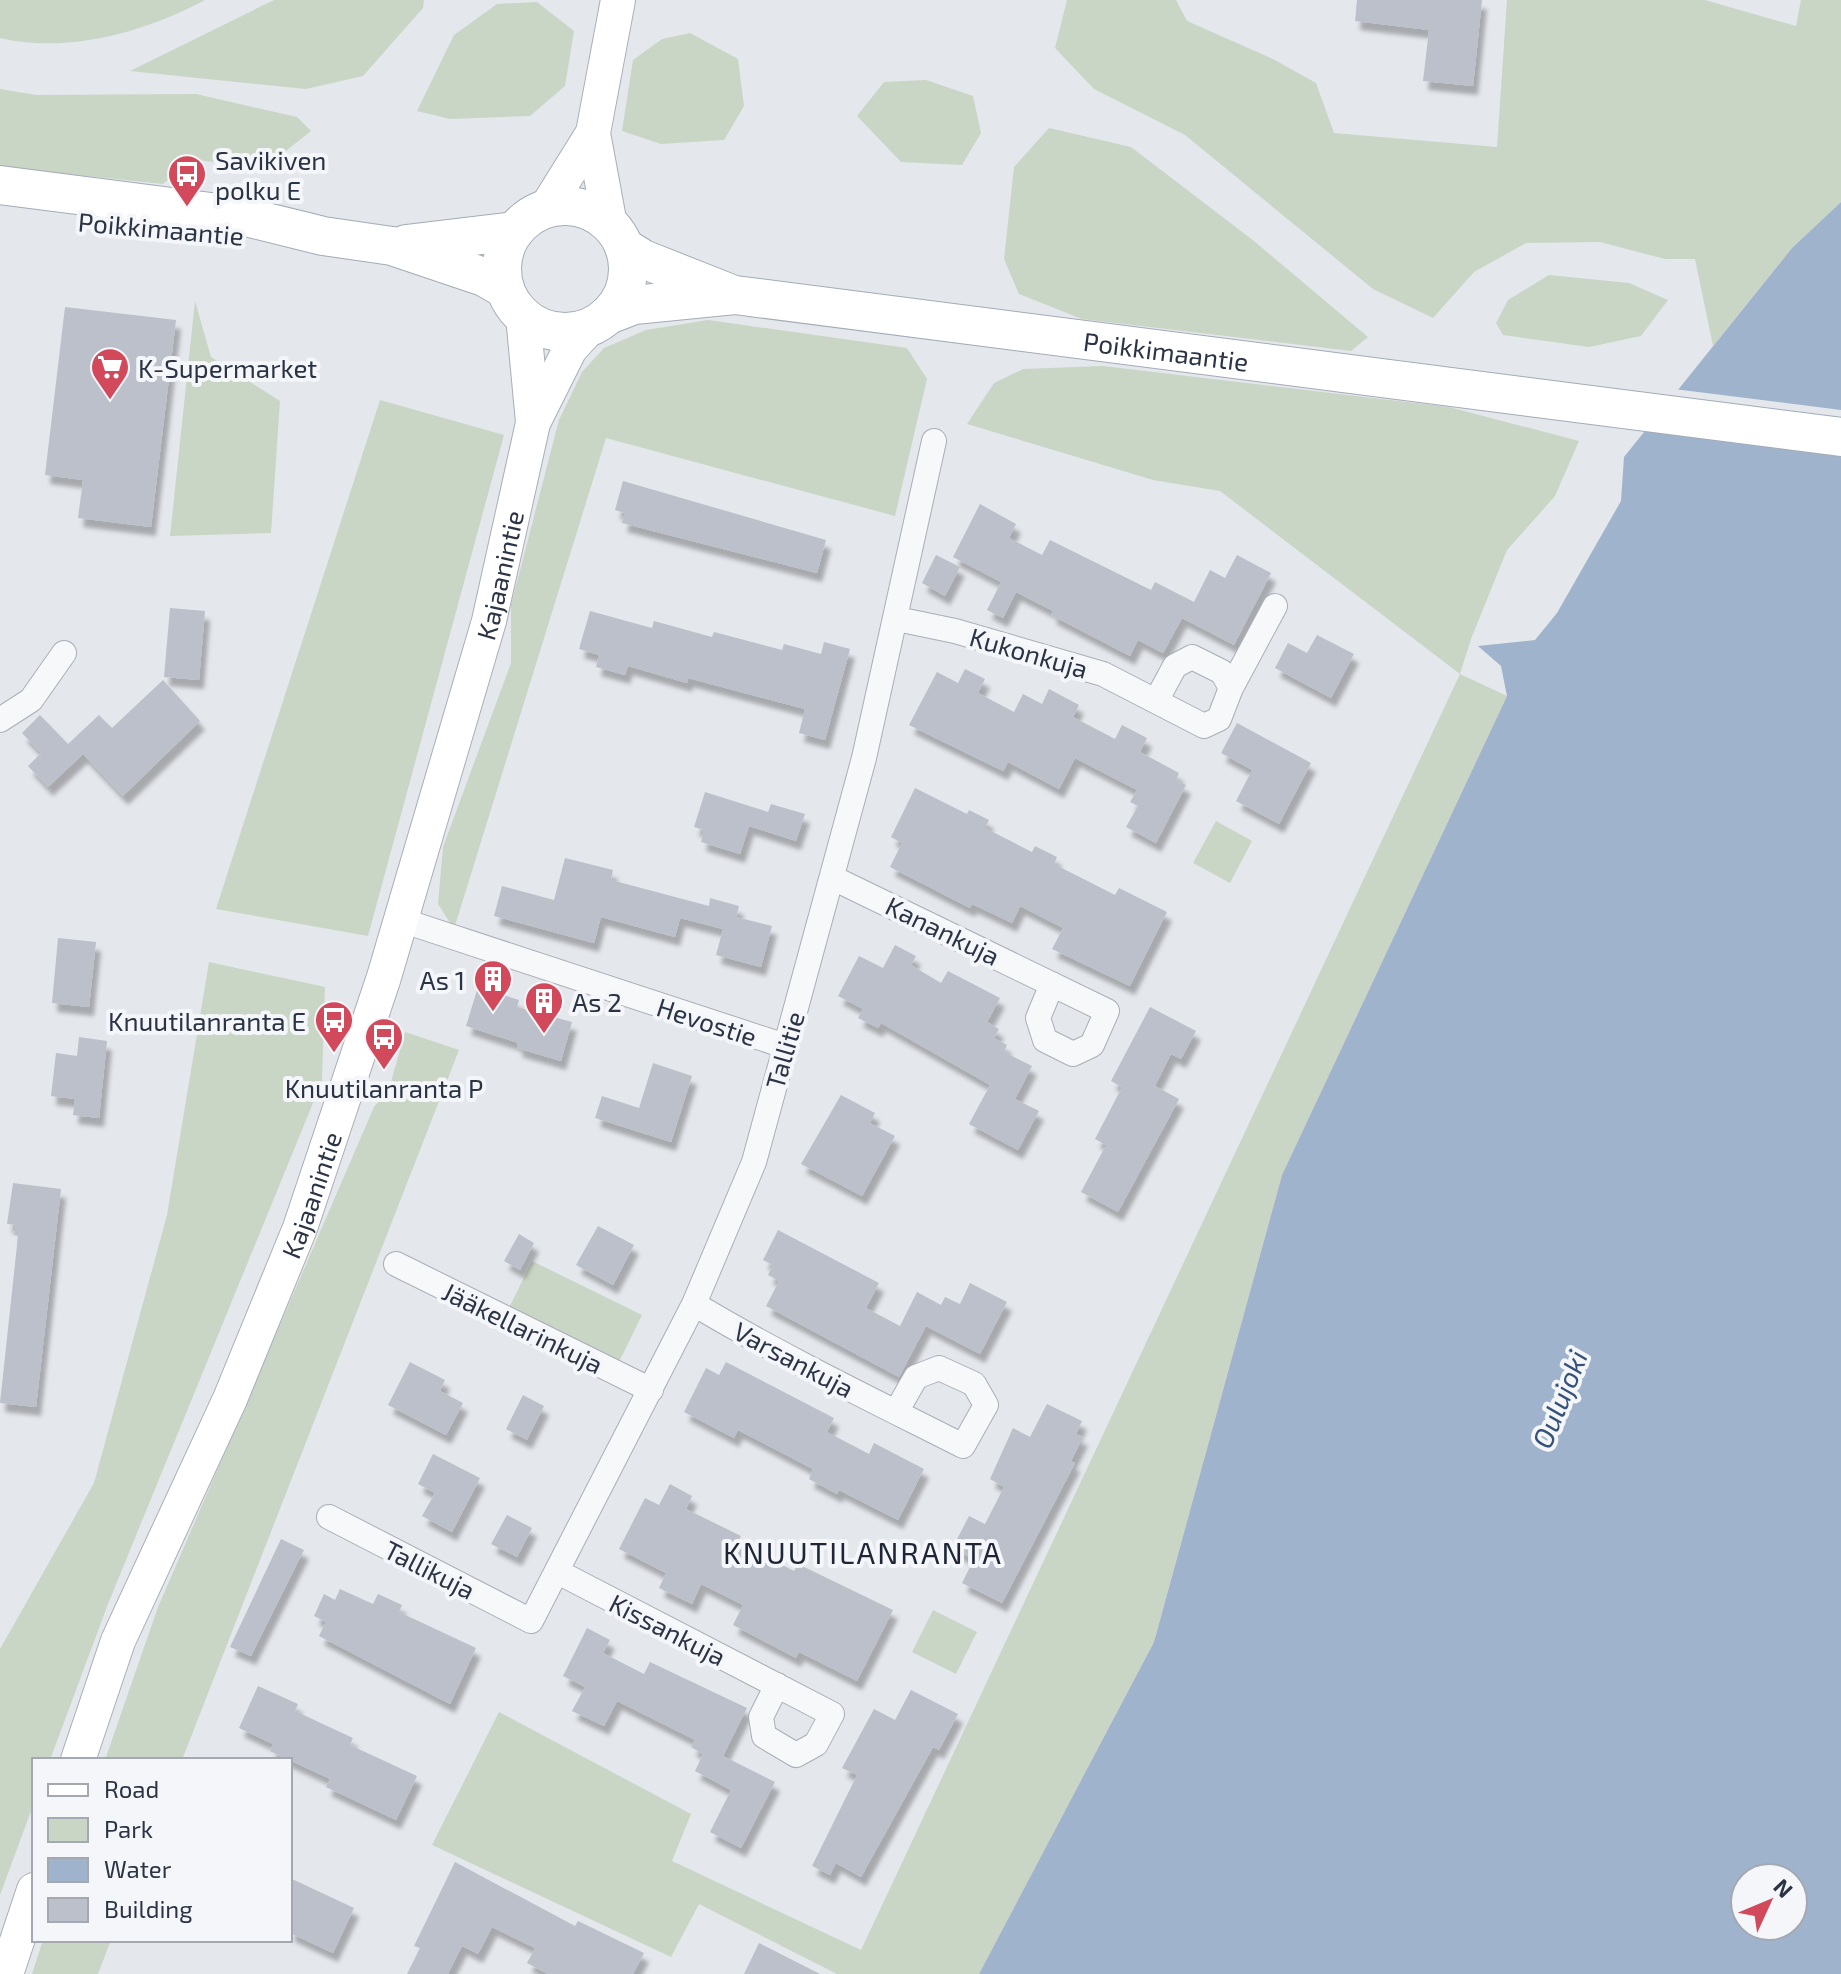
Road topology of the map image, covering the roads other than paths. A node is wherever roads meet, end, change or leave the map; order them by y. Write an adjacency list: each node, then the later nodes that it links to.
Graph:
1 (618, 0): 2 (main road)
2 (593, 133): 5 (main road); 7 (main road)
3 (0, 185): 6 (main road, Poikkimaantie)
4 (0, 212): 6 (main road, Poikkimaantie)
5 (530, 220): 7 (main road); 8 (main road, Poikkimaantie); 10 (main road)
6 (323, 236): 8 (main road, Poikkimaantie)
7 (617, 236): 9 (main road, Poikkimaantie); 11 (main road)
8 (392, 246): 10 (main road, Poikkimaantie)
9 (735, 295): 11 (main road, Poikkimaantie); 13 (main road, Poikkimaantie)
10 (514, 302): 11 (main road); 12 (main road, Kajaanintie)
11 (599, 321): 12 (main road, Kajaanintie)
12 (533, 423): 22 (main road, Kajaanintie)
13 (1841, 437)
14 (934, 441): 16 (street, Tallitie)
15 (1275, 606): 18 (street)
16 (897, 619): 19 (street, Kukonkuja); 21 (street, Tallitie)
17 (64, 653): 20 (street)
18 (1231, 688): 19 (street, Kukonkuja); 19 (street)
19 (1156, 701)
20 (0, 720)
21 (833, 878): 23 (street, Kanankuja); 24 (street, Tallitie)
22 (401, 920): 24 (street, Hevostie); 33 (main road, Kajaanintie)
23 (1052, 984)
24 (785, 1046): 26 (street, Tallitie)
25 (396, 1264): 27 (street, Jääkellarinkuja)
26 (694, 1304): 27 (street, Tallitie); 28 (street, Varsankuja)
27 (651, 1390): 30 (street, Tallitie)
28 (896, 1412)
29 (329, 1517): 31 (street, Tallikuja)
30 (558, 1572): 31 (street, Tallitie); 32 (street, Kissankuja)
31 (531, 1621)
32 (777, 1685)
33 (79, 1758)
34 (32, 1896): 35 (main road)
35 (6, 1974)

